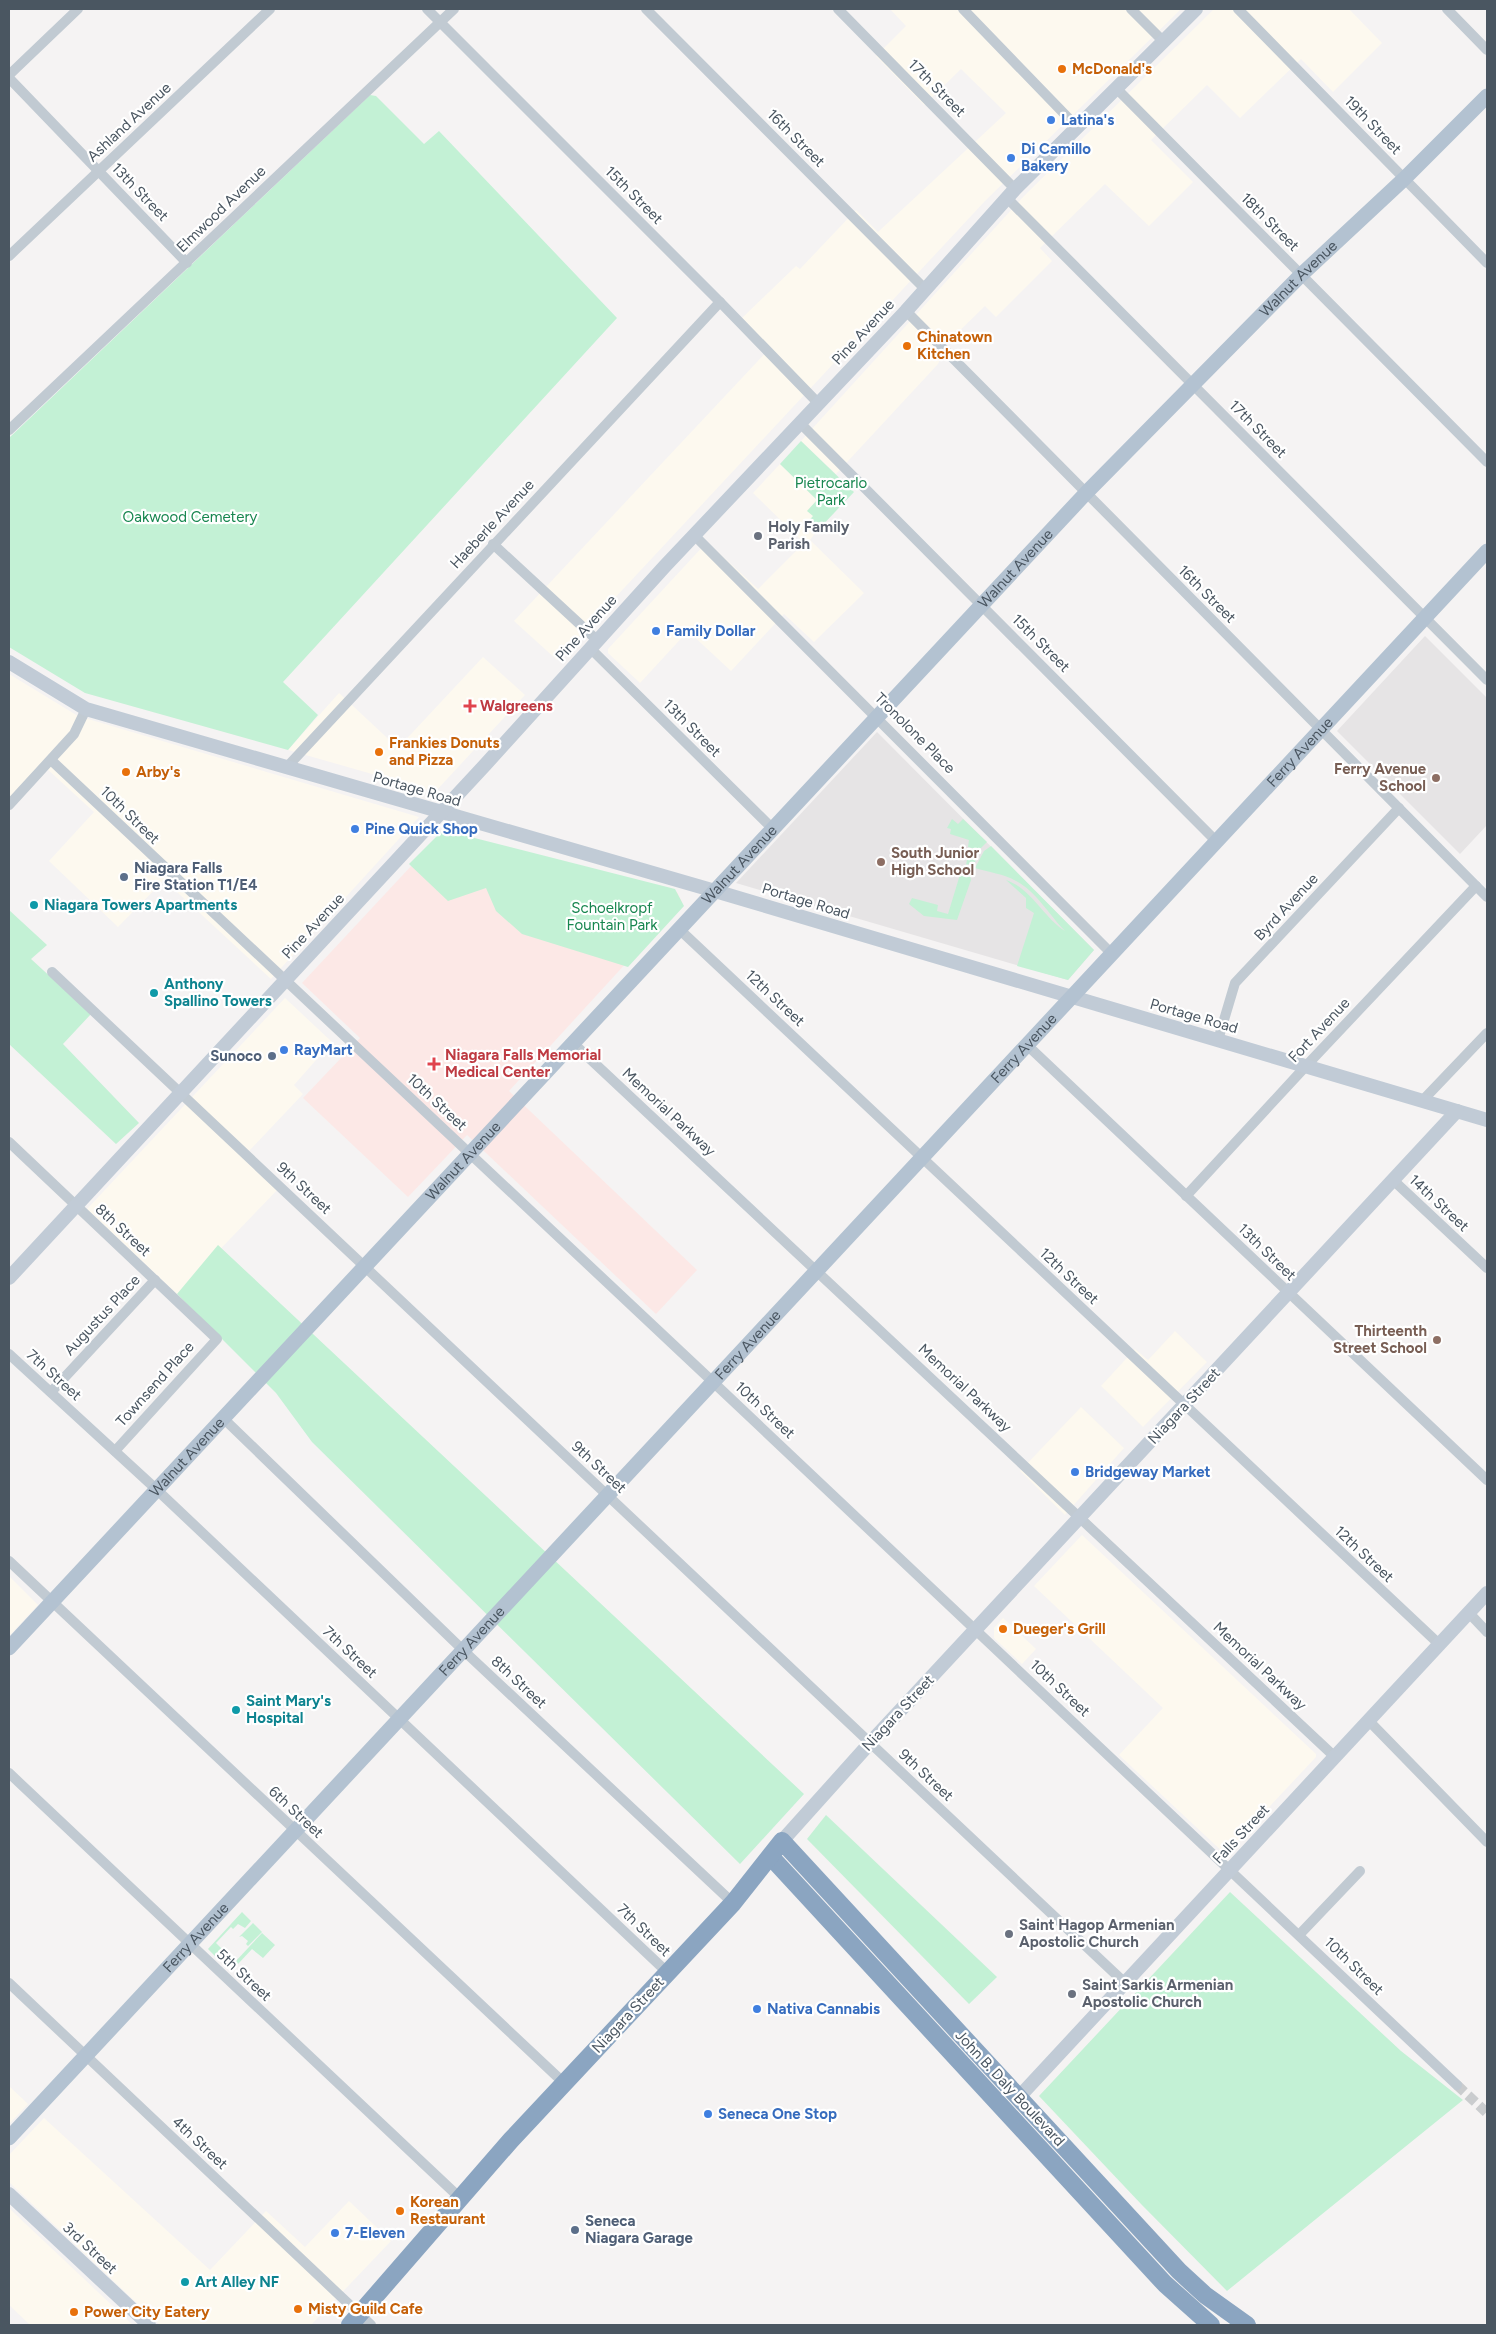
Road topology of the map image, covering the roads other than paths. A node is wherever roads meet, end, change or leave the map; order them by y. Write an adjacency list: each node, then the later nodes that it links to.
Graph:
1 (78, 9): 15 (street)
2 (270, 9): 19 (street, Ashland Avenue)
3 (427, 9): 12 (street, 15th Street)
4 (454, 9): 12 (street, Elmwood Avenue)
5 (646, 9): 26 (street, 16th Street)
6 (838, 9): 21 (street, 17th Street)
7 (963, 9): 18 (street)
8 (1131, 9): 13 (street)
9 (1196, 9): 13 (street, Pine Avenue)
10 (1238, 9): 20 (street, 19th Street)
11 (1447, 9): 14 (street)
12 (440, 21): 23 (street, Elmwood Avenue); 27 (street, 15th Street)
13 (1163, 41): 16 (street, Pine Avenue)
14 (1487, 50)
15 (9, 76): 19 (street, 13th Street)
16 (1116, 88): 18 (street, Pine Avenue); 25 (street, 18th Street)
17 (1487, 96): 20 (main road, Walnut Avenue)
18 (1077, 127): 21 (street, Pine Avenue)
19 (99, 171): 22 (street, Ashland Avenue); 23 (street, 13th Street)
20 (1404, 179): 24 (street, 19th Street); 25 (main road, Walnut Avenue)
21 (1011, 194): 26 (street, Pine Avenue); 29 (street, 17th Street)
22 (9, 256)
23 (187, 263): 32 (street, Elmwood Avenue)
24 (1487, 263)
25 (1301, 275): 29 (main road, Walnut Avenue); 33 (street, 18th Street)
26 (925, 289): 28 (street, Pine Avenue)
27 (720, 302): 30 (street, 15th Street); 36 (street, Haeberle Avenue)
28 (906, 311): 30 (street, Pine Avenue); 34 (street, 16th Street)
29 (1192, 385): 34 (main road, Walnut Avenue); 39 (street, 17th Street)
30 (818, 404): 31 (street, Pine Avenue)
31 (800, 423): 35 (street, Pine Avenue); 38 (street, 15th Street)
32 (9, 430)
33 (1487, 462)
34 (1086, 493): 38 (main road, Walnut Avenue); 45 (street, 16th Street)
35 (694, 535): 40 (street, Pine Avenue); 44 (street, Tronolone Place)
36 (493, 544): 40 (street, 13th Street); 47 (street, Haeberle Avenue)
37 (1487, 551): 39 (main road, Ferry Avenue)
38 (982, 605): 44 (main road, Walnut Avenue); 52 (street, 15th Street)
39 (1425, 618): 42 (street, 17th Street); 45 (main road, Ferry Avenue)
40 (594, 645): 50 (street, Pine Avenue); 51 (street, 13th Street)
41 (9, 662): 43 (street, Portage Road)
42 (1487, 680)
43 (86, 709): 46 (street); 47 (street, Portage Road)
44 (878, 716): 51 (main road, Walnut Avenue); 57 (street, Tronolone Place)
45 (1320, 731): 49 (street, 16th Street); 52 (main road, Ferry Avenue)
46 (50, 760): 48 (street); 59 (street, 10th Street)
47 (287, 767): 50 (street, Portage Road)
48 (9, 805)
49 (1399, 808): 53 (street, 16th Street); 62 (street, Byrd Avenue)
50 (440, 813): 54 (street, Portage Road); 59 (street, Pine Avenue)
51 (773, 829): 54 (main road, Walnut Avenue)
52 (1217, 842): 57 (main road, Ferry Avenue)
53 (1476, 886): 55 (street, 16th Street); 65 (street, Fort Avenue)
54 (715, 891): 56 (main road, Walnut Avenue); 60 (street, Portage Road)
55 (1487, 897)
56 (679, 929): 63 (main road, Walnut Avenue); 72 (street, 12th Street)
57 (1112, 954): 60 (main road, Ferry Avenue)
58 (52, 972): 66 (street, 9th Street)
59 (284, 981): 66 (street, Pine Avenue); 71 (street, 10th Street)
60 (1072, 997): 62 (street, Portage Road); 64 (main road, Ferry Avenue)
61 (1487, 1033): 67 (street)
62 (1218, 1040): 65 (street, Portage Road)
63 (573, 1042): 71 (main road, Walnut Avenue); 78 (street, Memorial Parkway)
64 (1027, 1045): 72 (main road, Ferry Avenue); 74 (street, 13th Street)
65 (1306, 1066): 67 (street, Portage Road); 74 (street, Fort Avenue)
66 (181, 1093): 75 (street, Pine Avenue); 76 (street, 9th Street)
67 (1423, 1100): 68 (street, Portage Road)
68 (1457, 1111): 69 (street, Portage Road); 73 (street, Niagara Street)
69 (1487, 1120)
70 (9, 1142): 75 (street, 8th Street)
71 (470, 1153): 76 (main road, Walnut Avenue); 84 (street, 10th Street)
72 (922, 1158): 78 (main road, Ferry Avenue); 86 (street, 12th Street)
73 (1393, 1180): 77 (street, 14th Street); 81 (street, Niagara Street)
74 (1186, 1196): 81 (street, 13th Street)
75 (76, 1206): 79 (street, Pine Avenue); 80 (street, 8th Street)
76 (365, 1266): 87 (main road, Walnut Avenue); 91 (street, 9th Street)
77 (1487, 1268)
78 (817, 1270): 84 (main road, Ferry Avenue); 92 (street, Memorial Parkway)
79 (9, 1278)
80 (155, 1280): 82 (street, 8th Street); 85 (street, Augustus Place)
81 (1288, 1293): 86 (street, Niagara Street); 89 (street, 13th Street)
82 (217, 1339): 88 (street, Townsend Place)
83 (9, 1354): 85 (street, 7th Street)
84 (713, 1382): 91 (main road, Ferry Avenue); 97 (street, 10th Street)
85 (51, 1392): 88 (street, 7th Street)
86 (1184, 1405): 92 (street, Niagara Street); 99 (street, 12th Street)
87 (223, 1418): 90 (main road, Walnut Avenue); 101 (street, 8th Street)
88 (114, 1450): 90 (street, 7th Street)
89 (1487, 1480)
90 (156, 1489): 95 (main road, Walnut Avenue); 102 (street, 7th Street)
91 (607, 1496): 101 (main road, Ferry Avenue); 104 (street, 9th Street)
92 (1080, 1517): 97 (street, Niagara Street); 105 (street, Memorial Parkway)
93 (9, 1561): 95 (street, 6th Street)
94 (1487, 1593): 96 (street, Falls Street)
95 (52, 1602): 100 (main road, Walnut Avenue); 107 (street, 6th Street)
96 (1469, 1613): 98 (street); 99 (street, Falls Street)
97 (976, 1630): 104 (street, Niagara Street); 111 (street, 10th Street)
98 (1487, 1632)
99 (1439, 1644): 103 (street, Falls Street)
100 (9, 1648)
101 (463, 1650): 102 (main road, Ferry Avenue); 113 (street, 8th Street)
102 (399, 1719): 107 (main road, Ferry Avenue); 116 (street, 7th Street)
103 (1368, 1721): 105 (street, Falls Street); 109 (street)
104 (870, 1743): 108 (street, Niagara Street); 117 (street, 9th Street)
105 (1335, 1757): 111 (street, Falls Street)
106 (9, 1772): 115 (street, 5th Street)
107 (295, 1831): 115 (main road, Ferry Avenue); 120 (street, 6th Street)
108 (782, 1842): 110 (highway, Niagara Street); 122 (highway, John B. Daly Boulevard)
109 (1487, 1842)
110 (771, 1857): 113 (highway, Niagara Street); 128 (highway, John B. Daly Boulevard)
111 (1230, 1870): 114 (street, 10th Street); 117 (street, Falls Street)
112 (1360, 1871): 114 (street)
113 (733, 1903): 116 (highway, Niagara Street)
114 (1299, 1935): 121 (street, 10th Street)
115 (190, 1944): 119 (main road, Ferry Avenue); 125 (street, 5th Street)
116 (668, 1973): 120 (highway, Niagara Street)
117 (1125, 1983): 122 (street, Falls Street)
118 (9, 1984): 119 (street, 4th Street)
119 (86, 2056): 123 (main road, Ferry Avenue); 126 (street, 4th Street)
120 (564, 2083): 125 (highway, Niagara Street)
121 (1457, 2085)
122 (1019, 2098): 129 (highway, John B. Daly Boulevard)
123 (9, 2138)
124 (9, 2194): 127 (street, 3rd Street)
125 (460, 2198): 126 (highway, Niagara Street)
126 (360, 2322)
127 (149, 2325)
128 (1211, 2325)
129 (1247, 2325)

